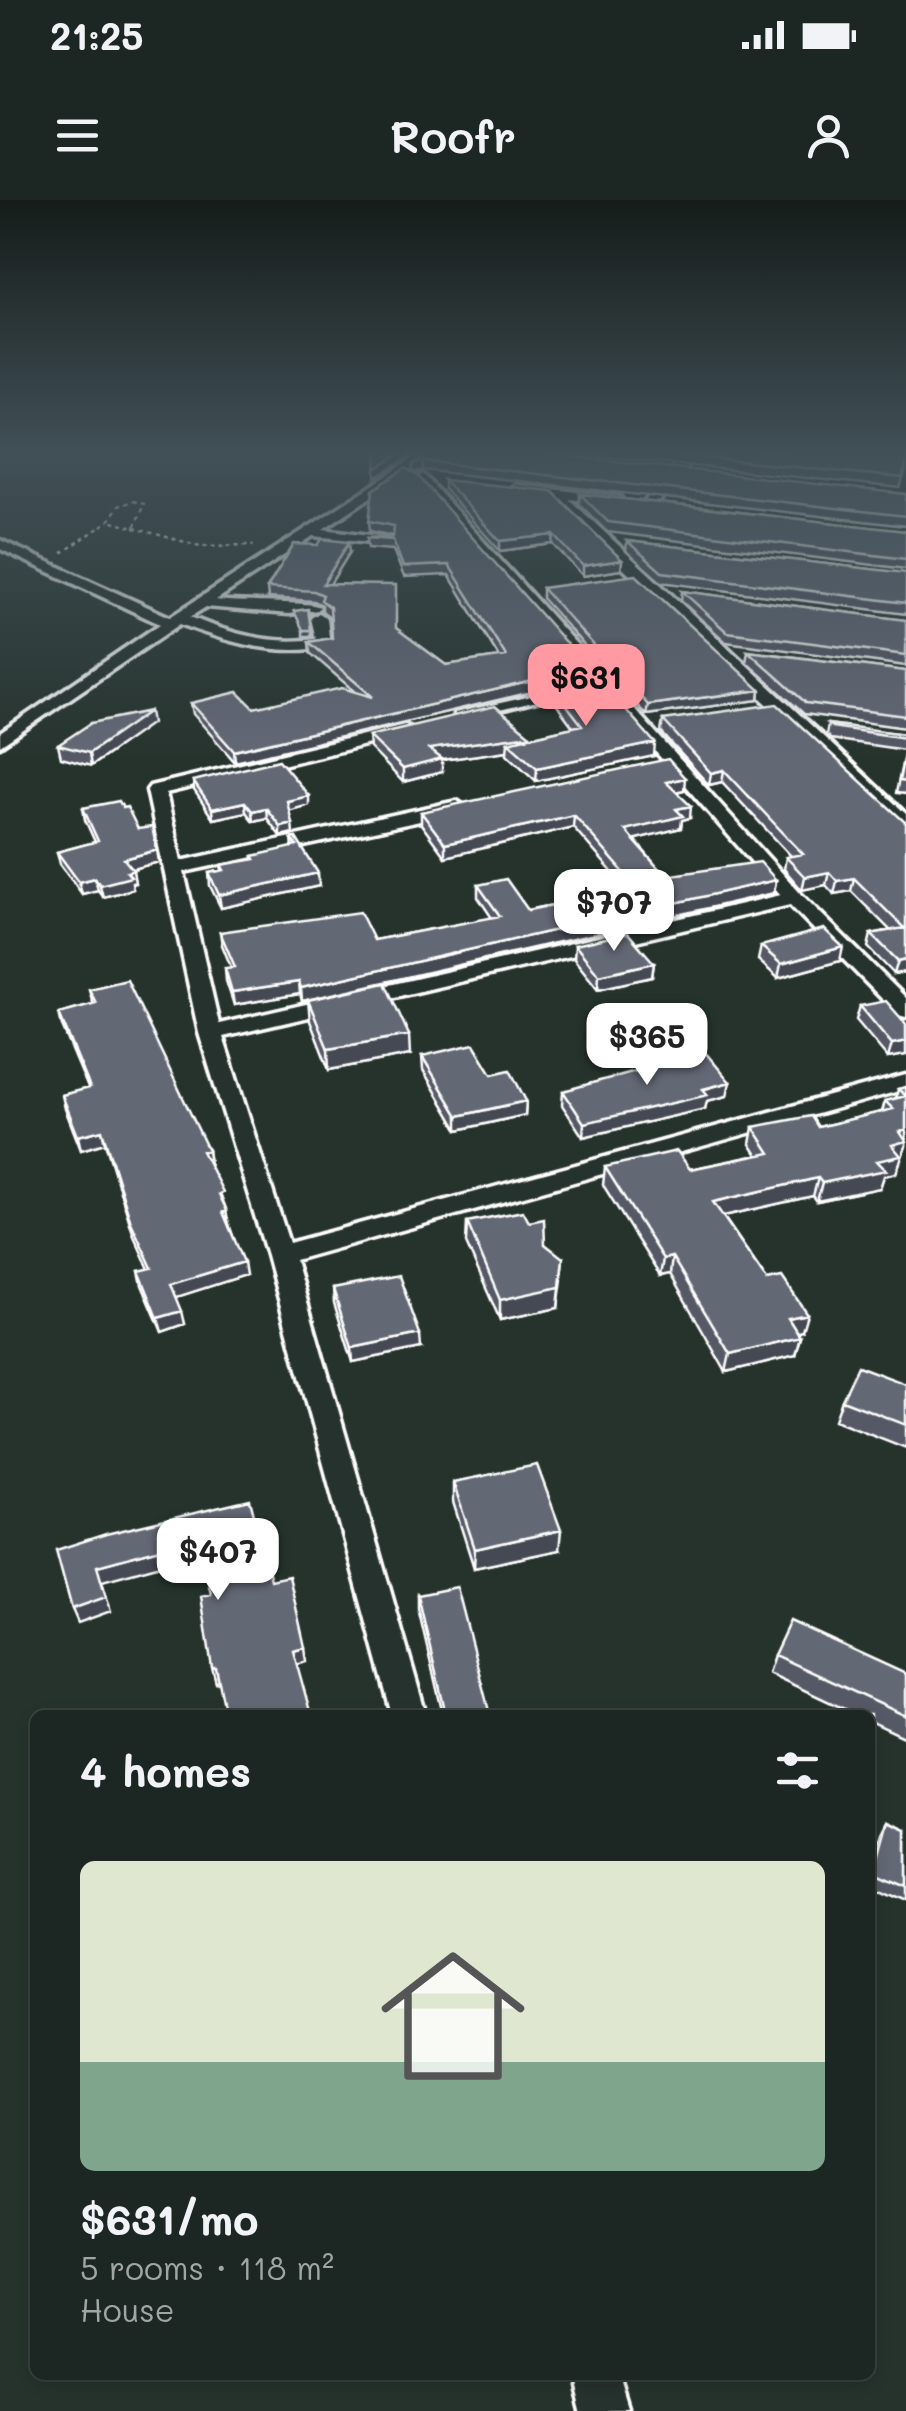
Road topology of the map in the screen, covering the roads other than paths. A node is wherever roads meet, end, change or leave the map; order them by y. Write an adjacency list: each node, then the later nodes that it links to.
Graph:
1 (18, 553): 12 (street)
2 (279, 553): 11 (street)
3 (488, 553): 9 (street)
4 (615, 553): 5 (street)
5 (640, 576): 6 (street); 8 (street)
6 (621, 579)
7 (542, 590): 9 (street)
8 (656, 590): 10 (street); 13 (street)
9 (522, 592): 15 (street)
10 (675, 592)
11 (209, 600): 12 (street); 12 (street)
12 (177, 622): 20 (street)
13 (721, 650): 14 (street); 16 (street)
14 (758, 655)
15 (601, 684): 23 (street); 24 (street)
16 (782, 706): 17 (street); 18 (street)
17 (747, 710)
18 (800, 723): 19 (street); 22 (street)
19 (836, 727)
20 (0, 741)
21 (482, 802): 23 (street)
22 (901, 815)
23 (175, 868): 26 (street)
24 (794, 898): 25 (street); 26 (street)
25 (906, 1010)
26 (210, 1033): 28 (street)
27 (906, 1082): 28 (street)
28 (280, 1254): 29 (street)
29 (408, 1710)
30 (596, 2380): 31 (street)
31 (605, 2411)

